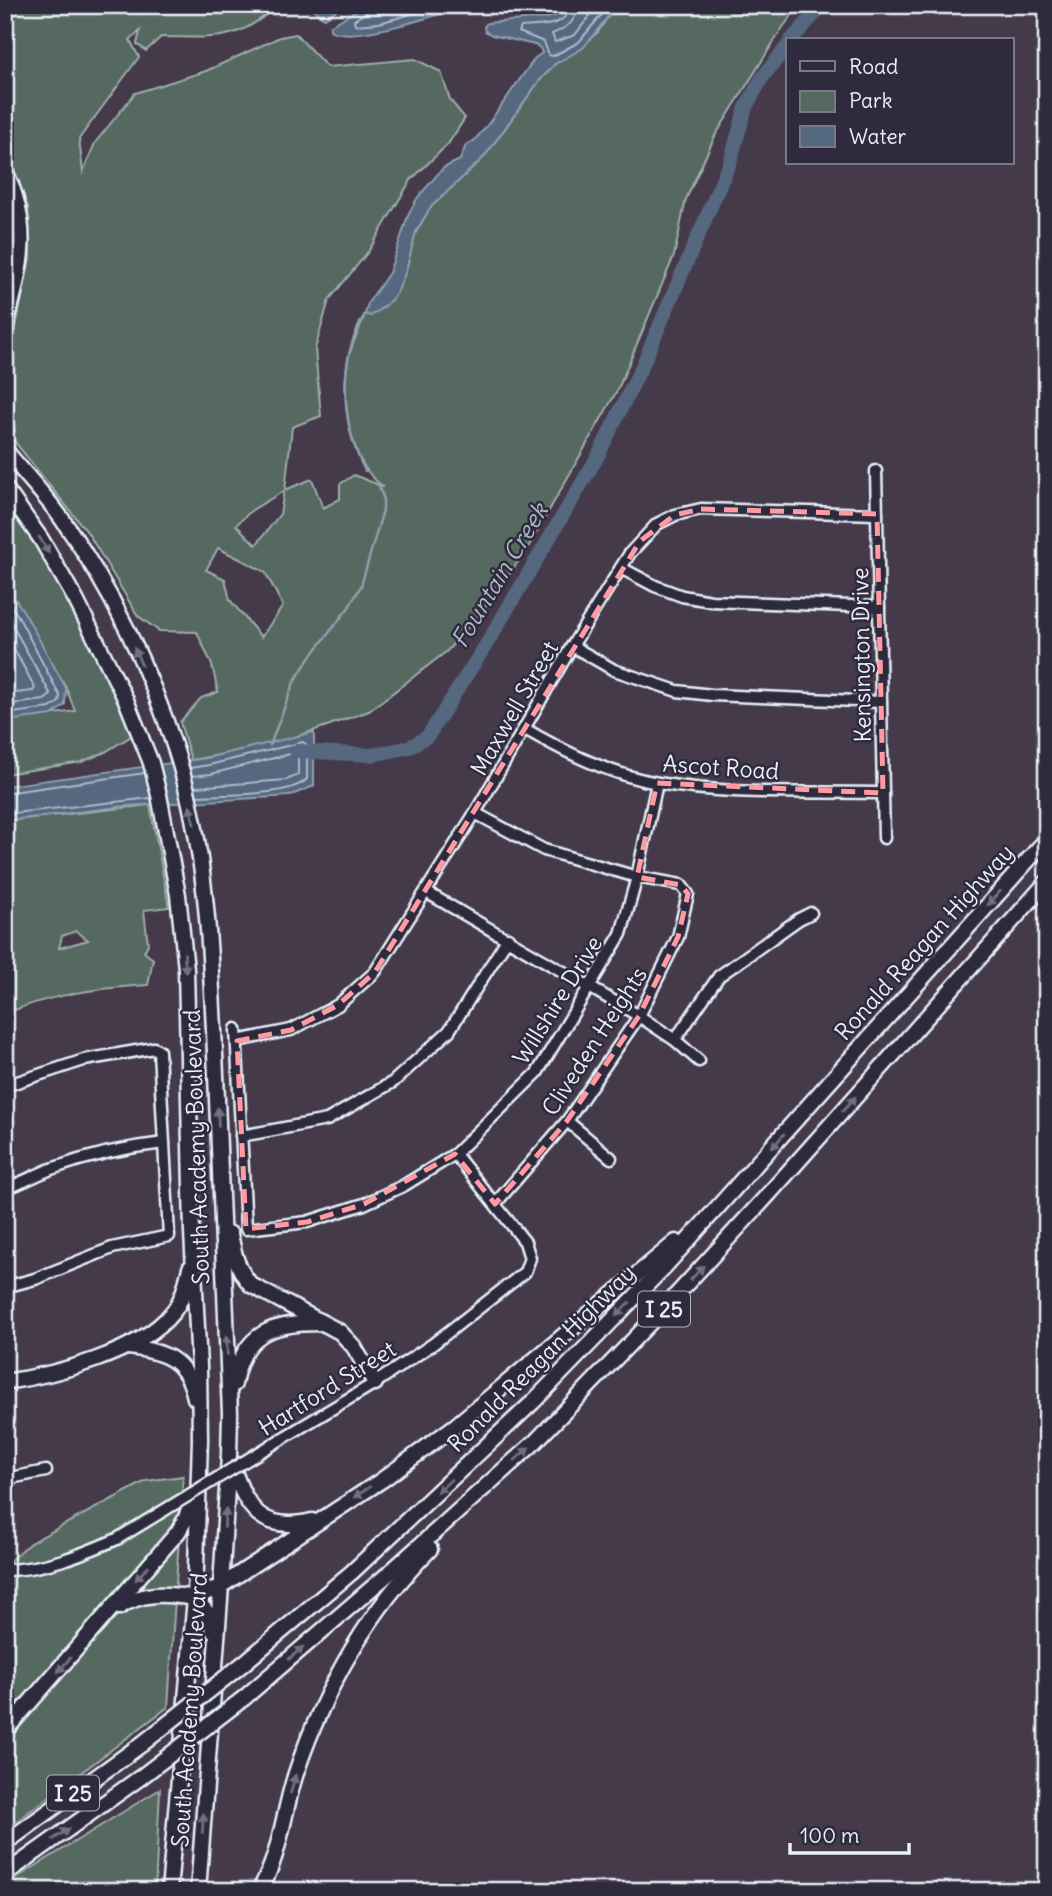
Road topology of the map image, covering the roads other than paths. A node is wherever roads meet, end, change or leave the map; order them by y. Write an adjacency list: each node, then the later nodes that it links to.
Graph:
1 (5, 171): 2 (highway)
2 (5, 329)
3 (5, 450): 34 (highway, South Academy Boulevard, one-way to 3)
4 (876, 471): 6 (street, Kensington Drive)
5 (7, 490): 38 (highway, South Academy Boulevard, one-way to 38)
6 (877, 514): 7 (street, Maxwell Street); 8 (street, Kensington Drive)
7 (621, 568): 8 (street); 9 (street, Maxwell Street)
8 (879, 607): 10 (street, Kensington Drive)
9 (572, 646): 10 (street); 11 (street, Maxwell Street)
10 (881, 702): 13 (street, Kensington Drive)
11 (525, 729): 12 (street, Ascot Road); 14 (street, Maxwell Street)
12 (657, 783): 13 (street, Ascot Road); 17 (street, Willshire Drive)
13 (883, 793): 15 (street, Kensington Drive)
14 (475, 813): 17 (street); 19 (street, Maxwell Street)
15 (884, 838)
16 (1047, 839): 37 (highway, Ronald Reagan Highway / I 25, one-way to 37)
17 (638, 877): 22 (street, Willshire Drive); 23 (street, Cliveden Heights)
18 (1047, 883): 50 (highway, I 25, one-way to 18)
19 (426, 891): 21 (street); 26 (street, Maxwell Street)
20 (811, 913): 25 (street)
21 (508, 938): 22 (street); 30 (street)
22 (589, 988): 23 (street); 32 (street, Willshire Drive)
23 (639, 1016): 25 (street); 29 (street, Cliveden Heights)
24 (236, 1029): 26 (street)
25 (674, 1040): 27 (street)
26 (237, 1041): 30 (street)
27 (699, 1061)
28 (5, 1087): 31 (street)
29 (567, 1121): 33 (street); 36 (street, Cliveden Heights)
30 (241, 1136): 32 (street, Willshire Drive)
31 (164, 1143): 35 (street); 39 (street)
32 (455, 1154): 36 (street, Hartford Street)
33 (611, 1158)
34 (221, 1188): 40 (highway); 44 (highway, South Academy Boulevard, one-way to 34)
35 (5, 1189)
36 (495, 1204): 43 (street, Hartford Street)
37 (702, 1223): 51 (highway, one-way to 51); 58 (highway, Ronald Reagan Highway / I 25, one-way to 58, bridge)
38 (192, 1232): 41 (highway); 45 (highway, South Academy Boulevard)
39 (5, 1287)
40 (326, 1323): 43 (highway); 44 (highway)
41 (128, 1347): 42 (highway); 45 (highway)
42 (5, 1382)
43 (375, 1383): 52 (street, Hartford Street, bridge)
44 (230, 1413): 46 (highway, South Academy Boulevard)
45 (200, 1440): 48 (highway, South Academy Boulevard)
46 (229, 1455): 51 (highway); 53 (highway, South Academy Boulevard, one-way to 46)
47 (46, 1471): 49 (street)
48 (198, 1473): 54 (highway, South Academy Boulevard); 55 (highway, one-way to 55)
49 (5, 1479)
50 (492, 1481): 59 (highway, one-way to 50); 60 (highway, I 25, one-way to 50, bridge)
51 (320, 1519): 53 (highway)
52 (5, 1570)
53 (221, 1586): 54 (highway); 56 (highway, South Academy Boulevard)
54 (195, 1598): 55 (highway); 56 (highway); 61 (highway, South Academy Boulevard)
55 (108, 1613): 57 (highway, one-way to 57)
56 (216, 1638): 62 (highway, South Academy Boulevard, one-way to 56)
57 (5, 1731)
58 (5, 1843)
59 (277, 1850): 63 (highway); 64 (highway)
60 (5, 1874)
61 (169, 1891)
62 (198, 1891)
63 (260, 1891)
64 (270, 1891)

